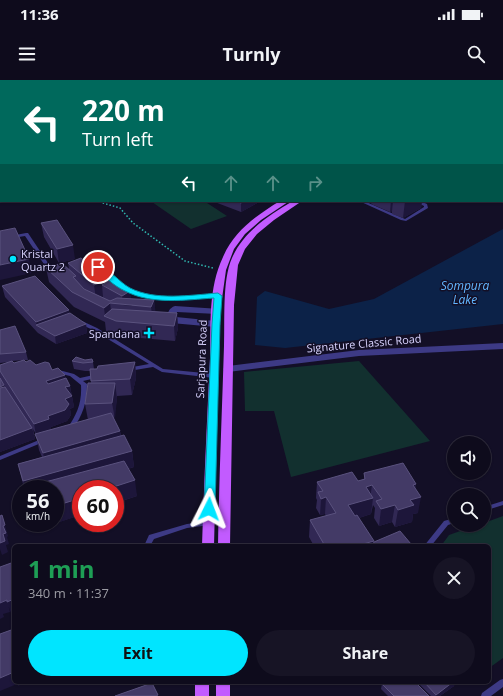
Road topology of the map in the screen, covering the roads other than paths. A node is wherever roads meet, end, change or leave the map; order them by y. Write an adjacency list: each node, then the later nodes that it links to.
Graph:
1 (283, 202): 8 (main road, Sarjapura Road)
2 (296, 202): 9 (main road)
3 (362, 202): 4 (lane)
4 (418, 202)
5 (0, 239): 7 (lane)
6 (78, 267): 8 (lane)
7 (58, 271)
8 (218, 296): 9 (main road); 10 (main road, Sarjapura Road)
9 (231, 296): 15 (main road)
10 (217, 311): 12 (main road, Sarjapura Road); 12 (street)
11 (72, 316): 14 (lane)
12 (216, 324): 19 (main road, Sarjapura Road)
13 (503, 346): 15 (street, Signature Classic Road)
14 (153, 365): 17 (lane); 19 (lane)
15 (228, 369): 22 (main road)
16 (51, 370): 20 (lane)
17 (123, 371)
18 (101, 375): 20 (lane)
19 (214, 376): 21 (main road, Sarjapura Road)
20 (78, 380): 23 (lane)
21 (213, 427): 22 (main road); 28 (main road, Sarjapura Road)
22 (226, 427): 32 (main road)
23 (64, 432)
24 (50, 438): 25 (lane)
25 (0, 458)
26 (503, 503): 27 (lane)
27 (491, 507)
28 (209, 523): 30 (lane); 31 (main road, Sarjapura Road)
29 (447, 523): 33 (lane)
30 (148, 544)
31 (208, 544)
32 (224, 544)
33 (429, 544)
34 (503, 682): 39 (lane)
35 (202, 684): 37 (main road)
36 (223, 684): 38 (main road)
37 (202, 696)
38 (223, 696)
39 (485, 696)

